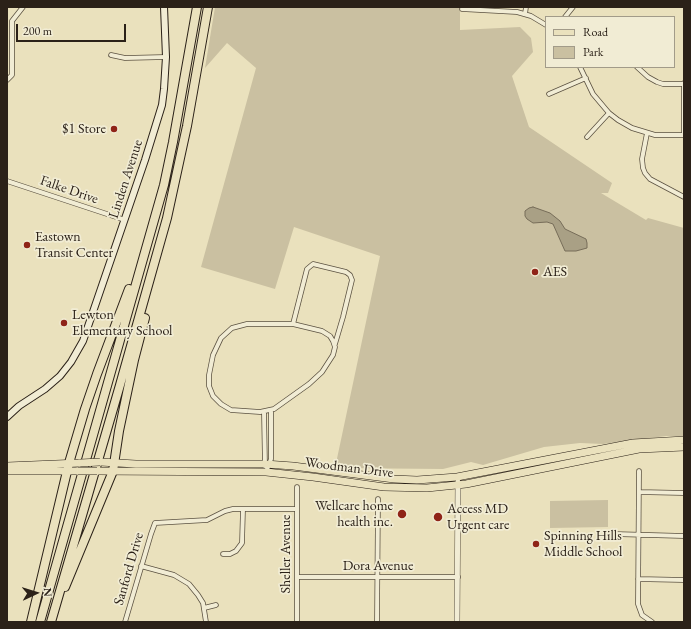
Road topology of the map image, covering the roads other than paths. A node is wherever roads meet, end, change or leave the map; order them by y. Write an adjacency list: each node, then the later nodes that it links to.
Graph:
1 (23, 7): 11 (street)
2 (164, 7): 15 (main road, Linden Avenue)
3 (197, 7): 30 (highway)
4 (208, 7): 28 (highway)
5 (526, 7): 9 (street)
6 (573, 7): 10 (street)
7 (485, 8): 8 (street); 9 (street)
8 (462, 9)
9 (525, 14): 12 (street)
10 (566, 16)
11 (12, 21): 13 (street); 19 (street)
12 (545, 24)
13 (7, 25)
14 (111, 55): 15 (street)
15 (166, 57): 29 (main road, Linden Avenue)
16 (581, 68): 18 (street)
17 (638, 68): 20 (street)
18 (586, 78): 21 (street); 22 (street)
19 (8, 80)
20 (684, 83): 24 (street)
21 (549, 94)
22 (609, 113): 23 (street); 25 (street)
23 (647, 133): 24 (street); 27 (street)
24 (684, 135)
25 (587, 137)
26 (7, 181): 29 (street, Falke Drive)
27 (684, 198)
28 (167, 218): 41 (highway); 66 (highway)
29 (125, 220): 35 (main road, Linden Avenue)
30 (146, 250): 40 (highway); 65 (highway)
31 (293, 324): 32 (street); 32 (street); 34 (street)
32 (335, 344): 33 (street)
33 (271, 410): 34 (street); 38 (street)
34 (264, 412): 38 (street)
35 (7, 417)
36 (684, 440): 45 (main road, Woodman Drive)
37 (684, 448): 45 (main road, Woodman Drive)
38 (267, 464): 42 (main road, Woodman Drive); 44 (street); 45 (main road, Woodman Drive)
39 (8, 467): 40 (main road, Woodman Drive)
40 (69, 467): 41 (main road, Woodman Drive, bridge); 41 (main road, Woodman Drive, bridge); 64 (highway)
41 (114, 467): 42 (main road, Woodman Drive); 66 (highway)
42 (131, 467): 44 (main road, Woodman Drive)
43 (639, 471): 47 (street)
44 (266, 472): 45 (main road, Woodman Drive)
45 (458, 481): 58 (street)
46 (297, 487): 51 (street, Sheller Avenue)
47 (639, 492): 48 (street); 53 (street)
48 (684, 493)
49 (378, 499): 57 (street)
50 (243, 509): 51 (street, Sanford Drive); 55 (street); 56 (street, Sanford Drive)
51 (297, 509): 59 (street, Sheller Avenue)
52 (614, 534): 53 (street)
53 (638, 535): 54 (street); 60 (street)
54 (684, 536)
55 (223, 554)
56 (141, 566): 63 (street); 67 (street, Sanford Drive)
57 (377, 577): 58 (street, Dora Avenue); 59 (street, Dora Avenue); 70 (street)
58 (458, 577): 71 (street)
59 (297, 578): 69 (street, Sheller Avenue)
60 (638, 579): 61 (street); 72 (street)
61 (684, 580)
62 (216, 605): 63 (street)
63 (204, 608): 68 (street)
64 (31, 622)
65 (40, 622)
66 (52, 622)
67 (126, 622)
68 (206, 622)
69 (296, 622)
70 (377, 622)
71 (458, 622)
72 (652, 622)

